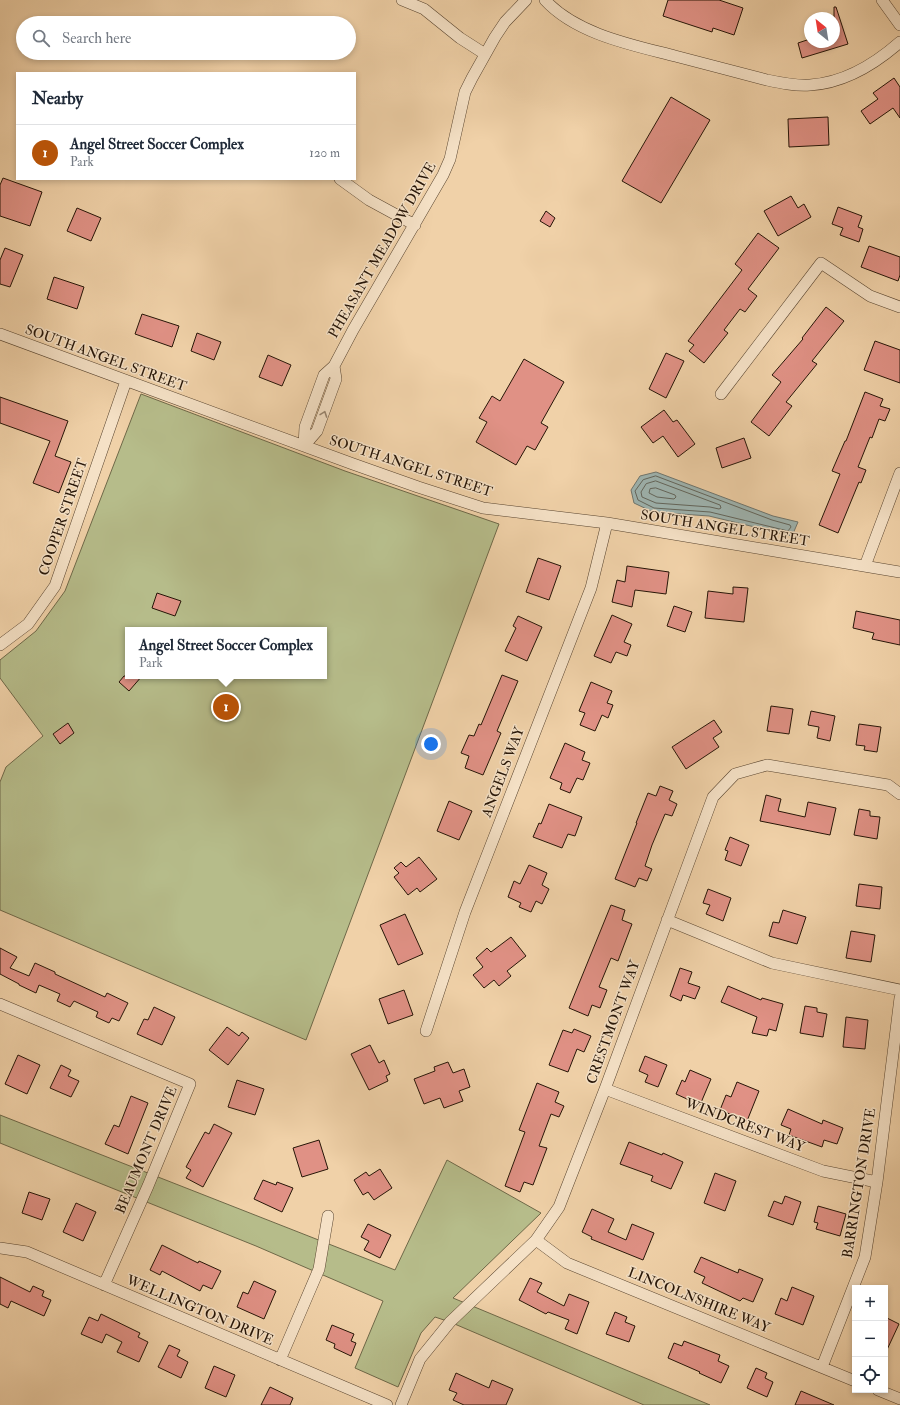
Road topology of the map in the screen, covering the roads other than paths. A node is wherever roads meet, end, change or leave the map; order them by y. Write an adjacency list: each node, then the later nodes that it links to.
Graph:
1 (402, 0): 7 (street)
2 (526, 0): 7 (street, PHEASANT MEADOW DRIVE)
3 (545, 0): 6 (street)
4 (882, 0): 5 (street)
5 (900, 25)
6 (900, 42)
7 (485, 54): 9 (street, PHEASANT MEADOW DRIVE)
8 (341, 180): 9 (street)
9 (415, 225): 14 (street, PHEASANT MEADOW DRIVE)
10 (900, 307): 13 (street)
11 (0, 334): 12 (street, SOUTH ANGEL STREET)
12 (126, 381): 14 (street, SOUTH ANGEL STREET); 19 (street, COOPER STREET)
13 (720, 394)
14 (304, 446): 16 (street, SOUTH ANGEL STREET)
15 (900, 474): 17 (street)
16 (607, 523): 17 (street, SOUTH ANGEL STREET); 25 (street, ANGELS WAY)
17 (865, 566): 18 (street, SOUTH ANGEL STREET)
18 (900, 572)
19 (0, 645)
20 (900, 794): 21 (street, CRESTMONT WAY)
21 (667, 920): 22 (street); 26 (street, CRESTMONT WAY)
22 (900, 990)
23 (900, 998): 27 (street, BARRINGTON DRIVE)
24 (0, 1004): 31 (street, BEAUMONT DRIVE)
25 (426, 1031)
26 (605, 1088): 27 (street, WINDCREST WAY); 29 (street, CRESTMONT WAY)
27 (877, 1182): 33 (street, BARRINGTON DRIVE)
28 (328, 1216): 32 (street)
29 (536, 1240): 33 (street, LINCOLNSHIRE WAY); 38 (street, CRESTMONT WAY)
30 (0, 1248): 31 (street, WELLINGTON DRIVE)
31 (104, 1285): 32 (street, WELLINGTON DRIVE)
32 (280, 1360): 37 (street, WELLINGTON DRIVE)
33 (822, 1367): 34 (street, LINCOLNSHIRE WAY)
34 (852, 1379)
35 (885, 1393): 36 (street)
36 (900, 1399)
37 (387, 1405)
38 (401, 1405)

